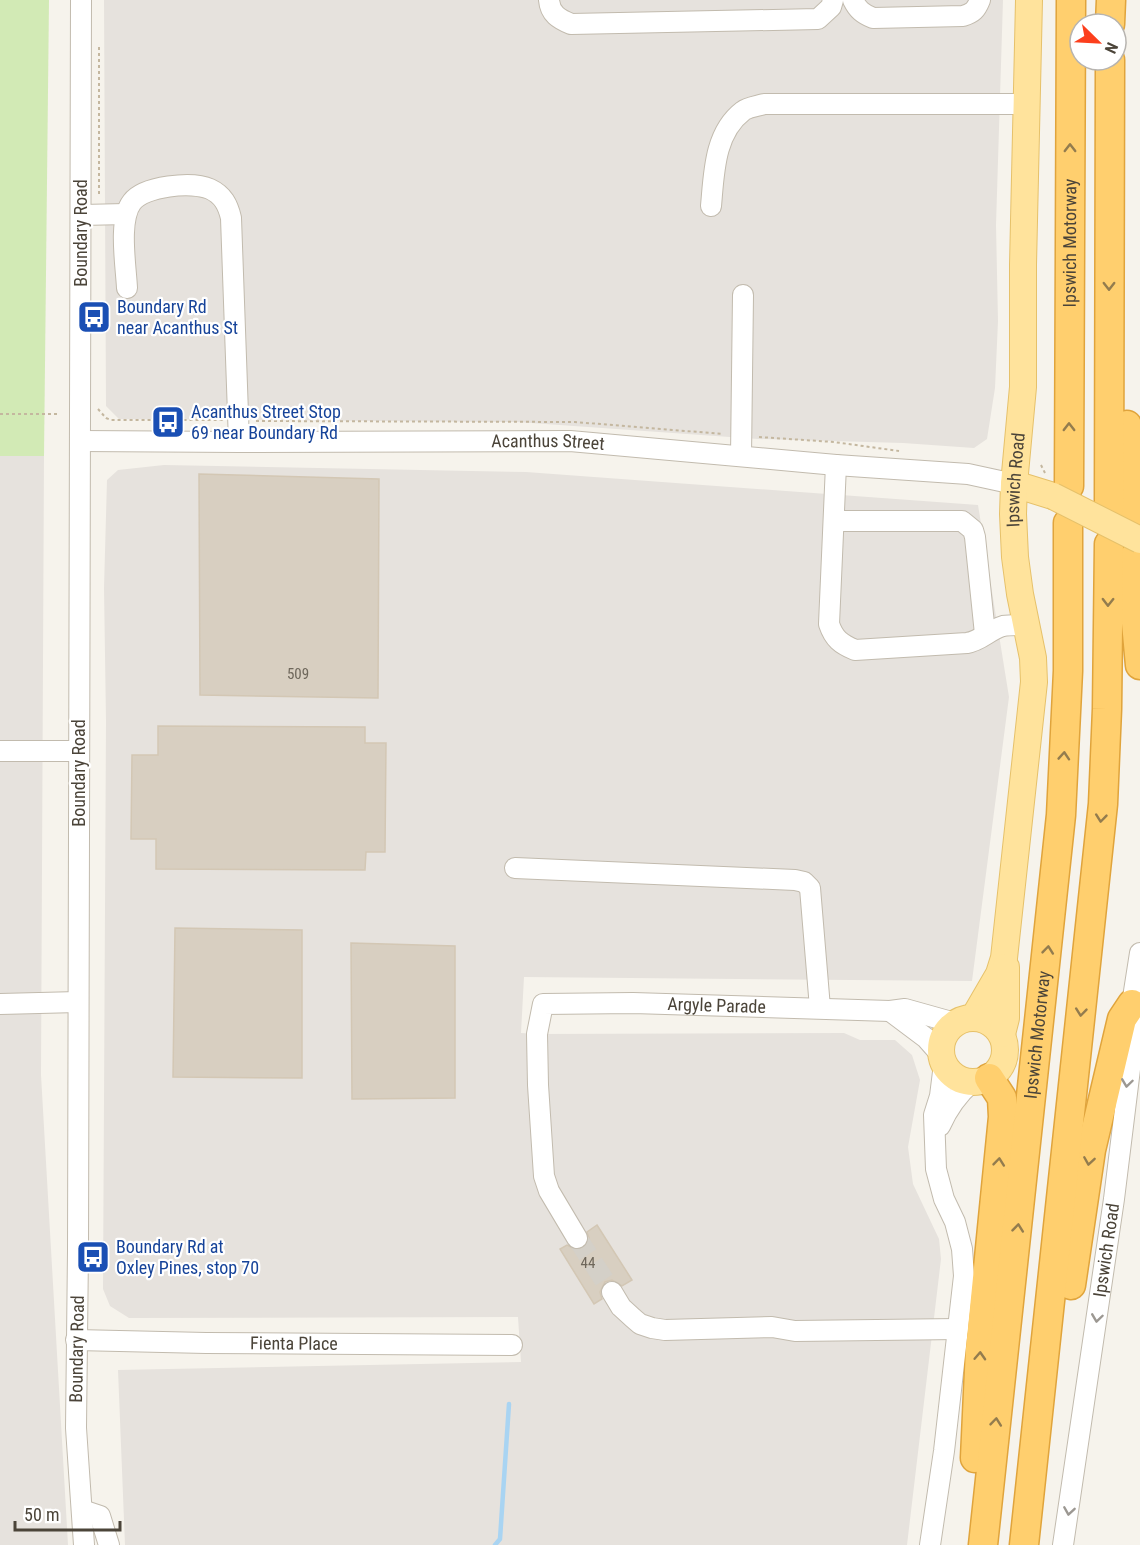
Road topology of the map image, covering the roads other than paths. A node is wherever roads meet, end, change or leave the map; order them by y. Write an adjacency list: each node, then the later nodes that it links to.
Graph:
1 (81, 0): 12 (street, Boundary Road)
2 (549, 0): 3 (street)
3 (833, 0)
4 (853, 0): 5 (street)
5 (980, 0)
6 (1029, 0): 9 (main road, Ipswich Road)
7 (1071, 0): 20 (highway, Ipswich Motorway, one-way to 7)
8 (1110, 72): 23 (highway, one-way to 23)
9 (1026, 104): 10 (street); 19 (main road, Ipswich Road)
10 (711, 206)
11 (126, 214): 12 (street); 13 (street); 16 (street)
12 (90, 215): 15 (street, Boundary Road)
13 (127, 288)
14 (743, 295): 17 (street)
15 (80, 441): 16 (street, Acanthus Street); 29 (street, Boundary Road)
16 (239, 442): 17 (street, Acanthus Street)
17 (741, 456): 18 (street, Acanthus Street)
18 (836, 465): 19 (street, Acanthus Street); 21 (street)
19 (1014, 484): 20 (main road); 25 (main road, Ipswich Road)
20 (1061, 491): 23 (main road, bridge)
21 (834, 521): 26 (street); 26 (street)
22 (1068, 523): 49 (highway, Ipswich Motorway, one-way to 22)
23 (1129, 531): 27 (highway)
24 (1109, 544): 53 (highway, one-way to 53)
25 (1028, 625): 26 (street); 32 (main road, Ipswich Road)
26 (985, 634)
27 (1140, 665)
28 (0, 751): 29 (street)
29 (79, 751): 33 (street, Boundary Road)
30 (515, 868): 36 (street)
31 (1140, 953): 35 (street, Ipswich Road)
32 (1004, 958): 38 (main road, Ipswich Road); 39 (main road, Ipswich Road)
33 (78, 1002): 34 (street); 46 (street, Boundary Road)
34 (0, 1004)
35 (1132, 1004): 54 (highway, one-way to 54); 55 (street, Ipswich Road, one-way to 55)
36 (820, 1008): 37 (street, Argyle Parade); 43 (street, Argyle Parade)
37 (890, 1011): 38 (street, Argyle Parade); 40 (street)
38 (965, 1020): 39 (main road); 40 (main road)
39 (1002, 1034): 41 (main road)
40 (943, 1059): 41 (main road); 42 (street)
41 (980, 1080): 42 (street); 49 (highway, one-way to 41)
42 (935, 1140): 45 (street)
43 (578, 1238)
44 (612, 1292): 45 (street)
45 (958, 1329): 52 (street)
46 (76, 1340): 47 (street, Fienta Place); 48 (street, Boundary Road)
47 (512, 1346)
48 (82, 1510): 50 (street, Boundary Road); 51 (street)
49 (983, 1544)
50 (84, 1545)
51 (109, 1545)
52 (930, 1545)
53 (1023, 1545)
54 (1035, 1545)
55 (1063, 1545)

